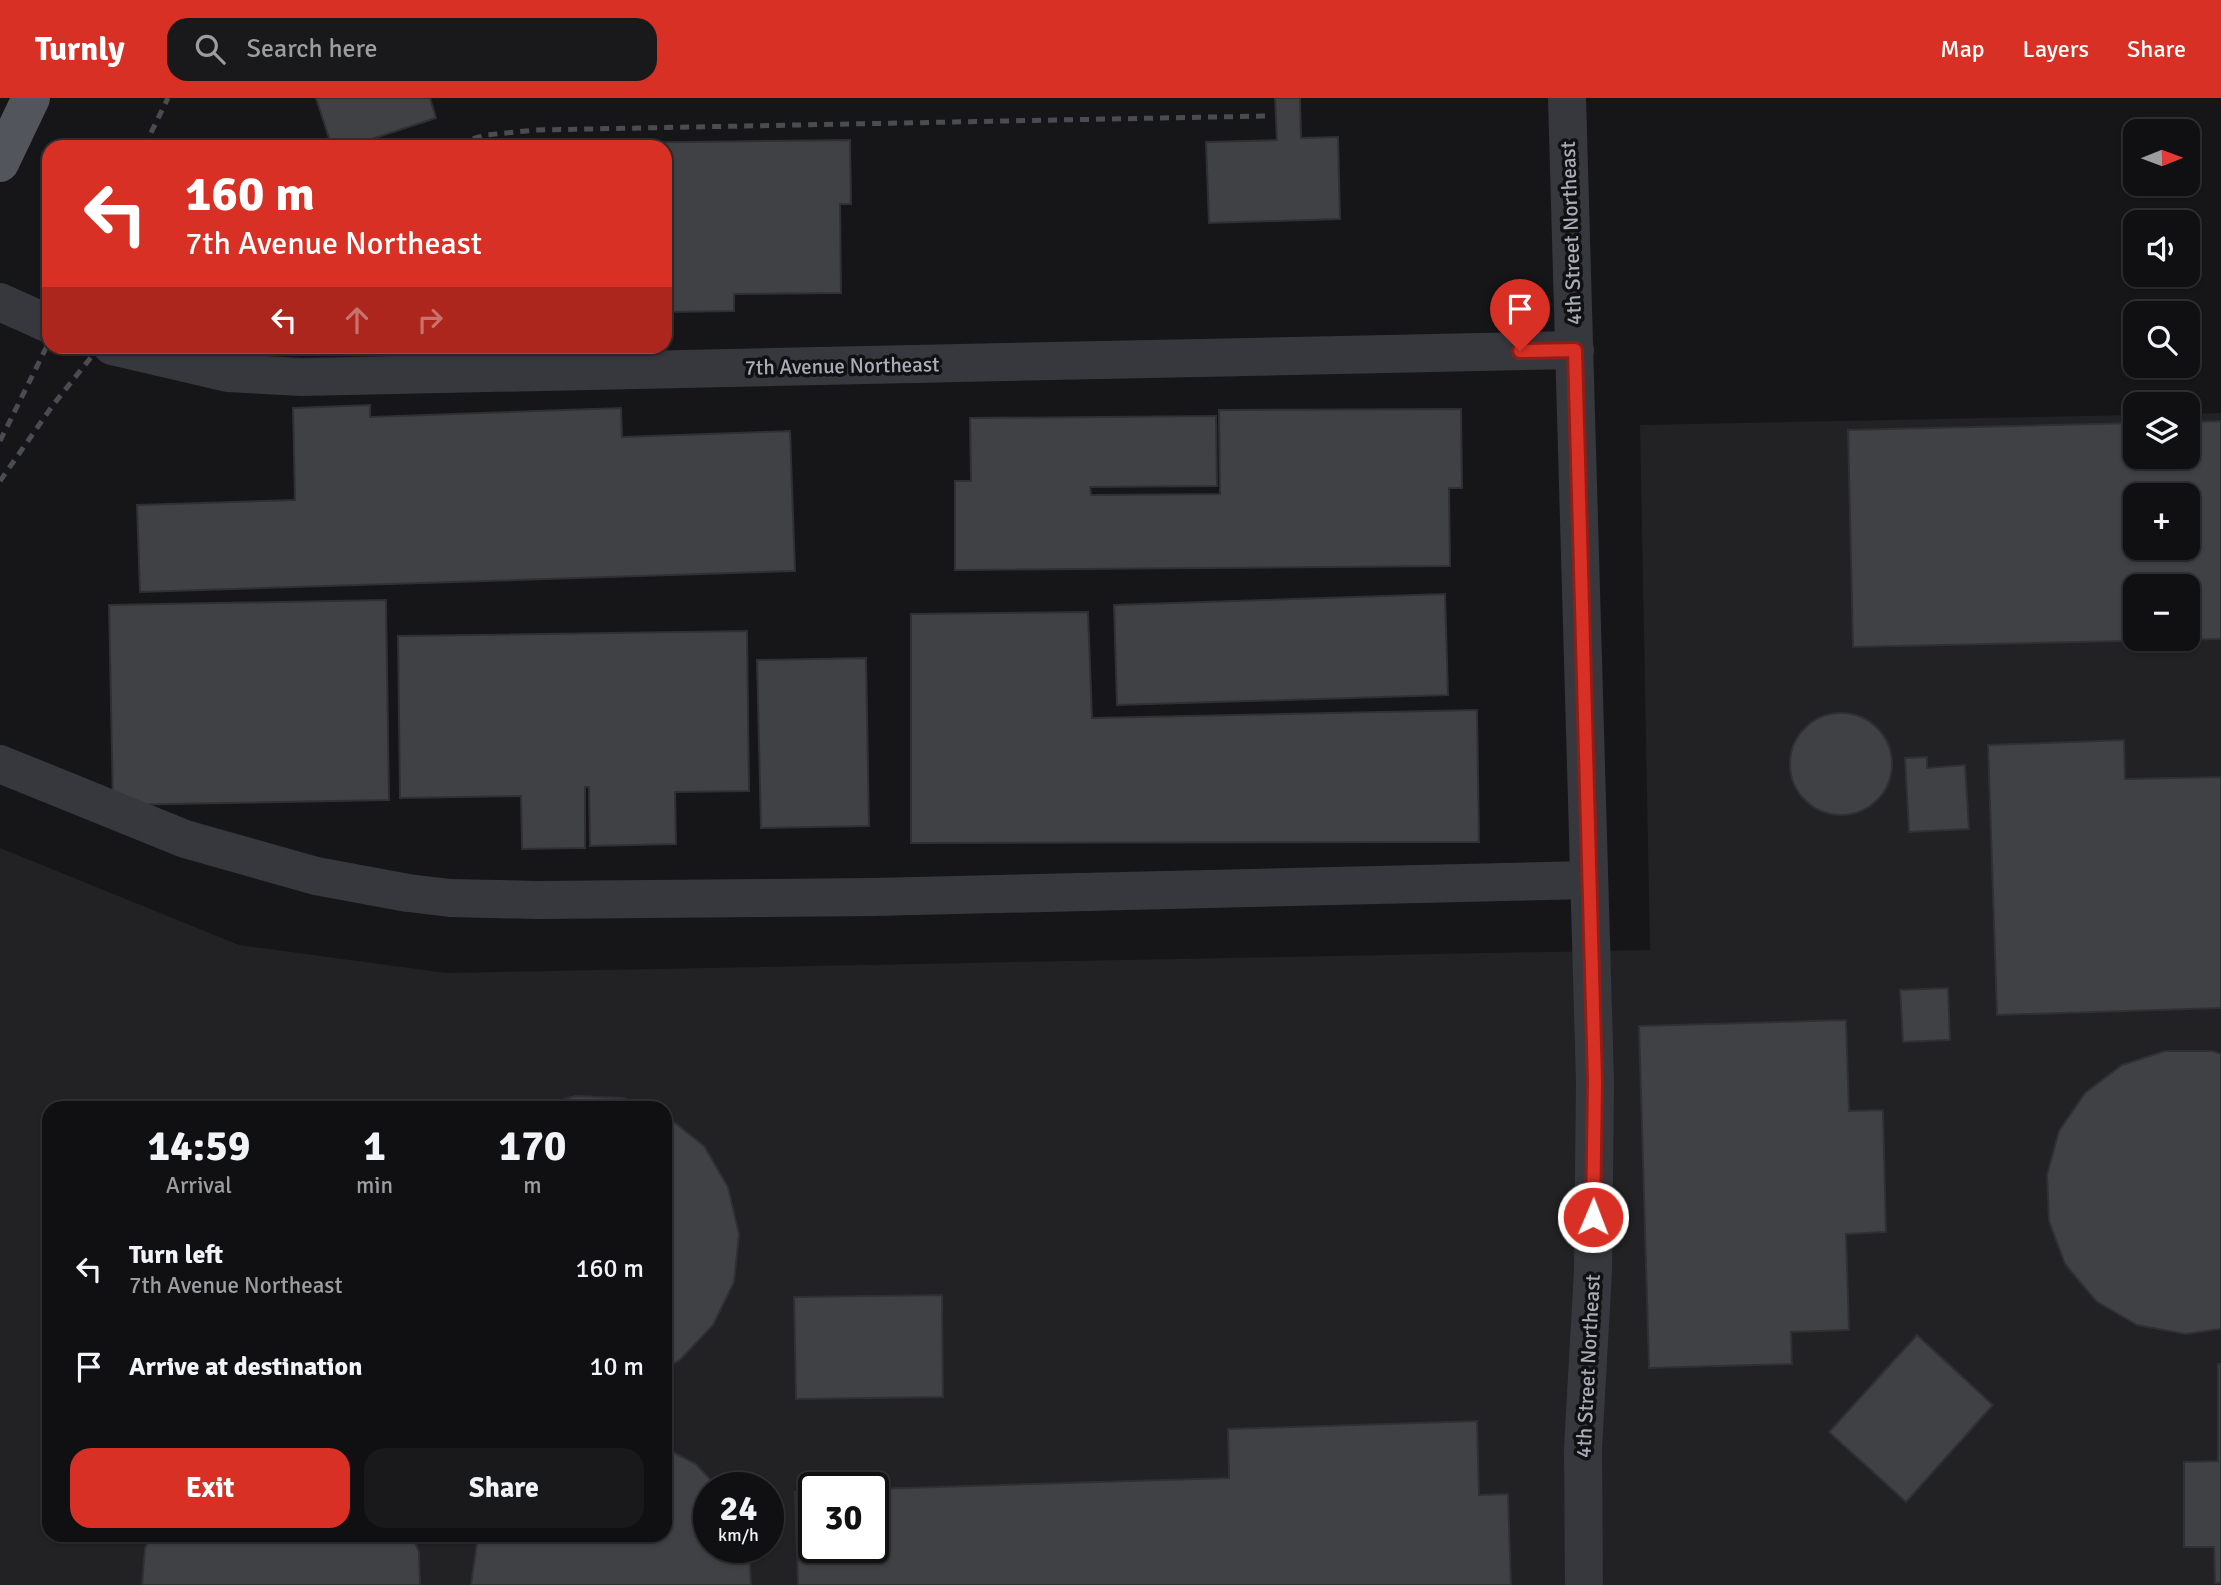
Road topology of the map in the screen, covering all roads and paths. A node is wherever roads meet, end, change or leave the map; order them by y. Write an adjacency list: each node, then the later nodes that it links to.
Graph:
1 (31, 98): 3 (main road)
2 (1567, 98): 6 (street, 4th Street Northeast)
3 (0, 163)
4 (0, 302): 5 (street)
5 (42, 321)
6 (1575, 350): 7 (street, 7th Avenue Northeast); 9 (street, 4th Street Northeast)
7 (146, 354)
8 (0, 764): 9 (street)
9 (1589, 880): 10 (street, 4th Street Northeast)
10 (1584, 1585)

